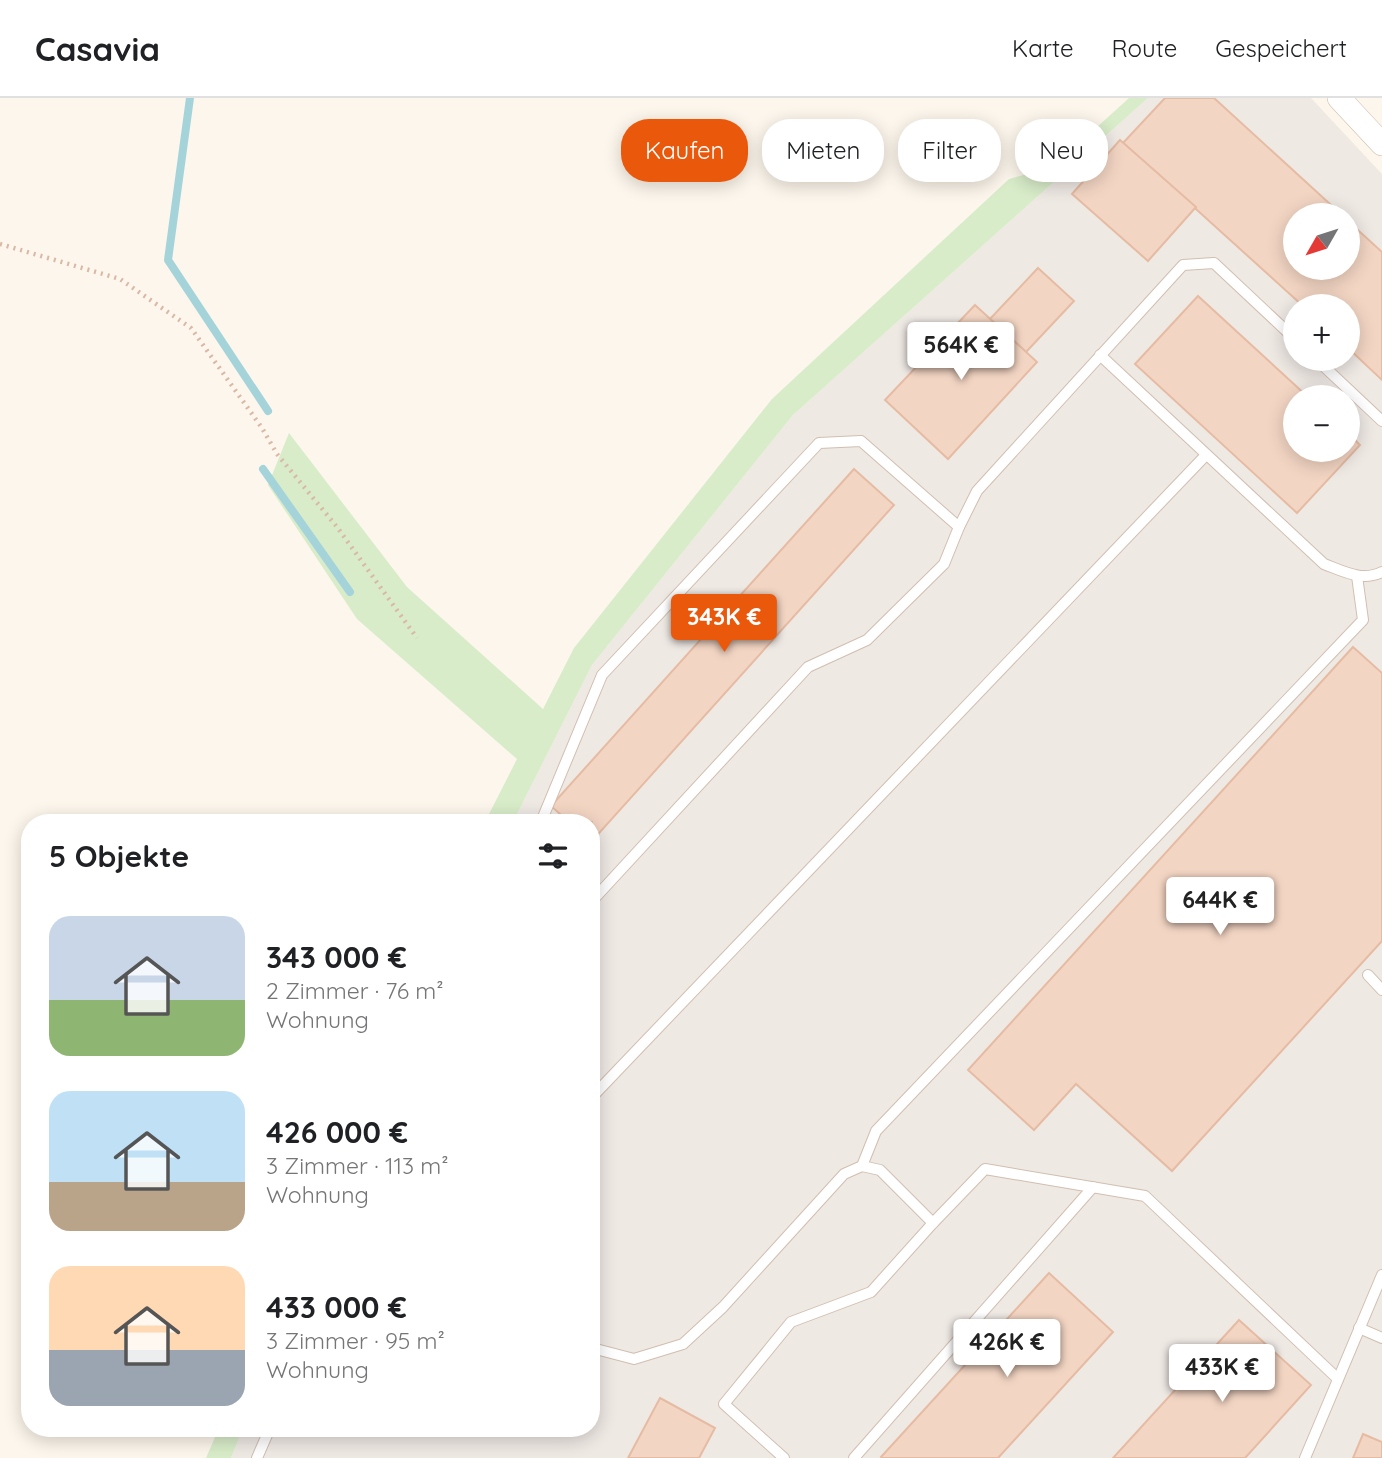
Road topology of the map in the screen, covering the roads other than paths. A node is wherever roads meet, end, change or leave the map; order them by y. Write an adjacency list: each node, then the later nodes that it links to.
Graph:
1 (1339, 98): 2 (street)
2 (1382, 144)
3 (1283, 328): 4 (lane)
4 (1100, 355): 7 (lane); 8 (lane)
5 (1329, 371): 6 (lane)
6 (1382, 421)
7 (1206, 455): 10 (lane); 15 (lane)
8 (959, 527): 11 (lane); 12 (lane)
9 (1382, 572): 10 (lane)
10 (1357, 576): 16 (lane)
11 (544, 814)
12 (600, 892)
13 (1368, 975): 14 (lane)
14 (1382, 990)
15 (600, 1089)
16 (862, 1166): 18 (lane); 22 (lane)
17 (1093, 1187): 18 (lane); 23 (lane); 27 (lane)
18 (933, 1223): 26 (lane)
19 (1382, 1275): 20 (lane)
20 (1359, 1328): 21 (lane); 23 (lane)
21 (1382, 1338)
22 (600, 1350)
23 (1338, 1378): 28 (lane)
24 (266, 1437): 25 (lane)
25 (257, 1458)
26 (784, 1458)
27 (854, 1458)
28 (1305, 1458)

